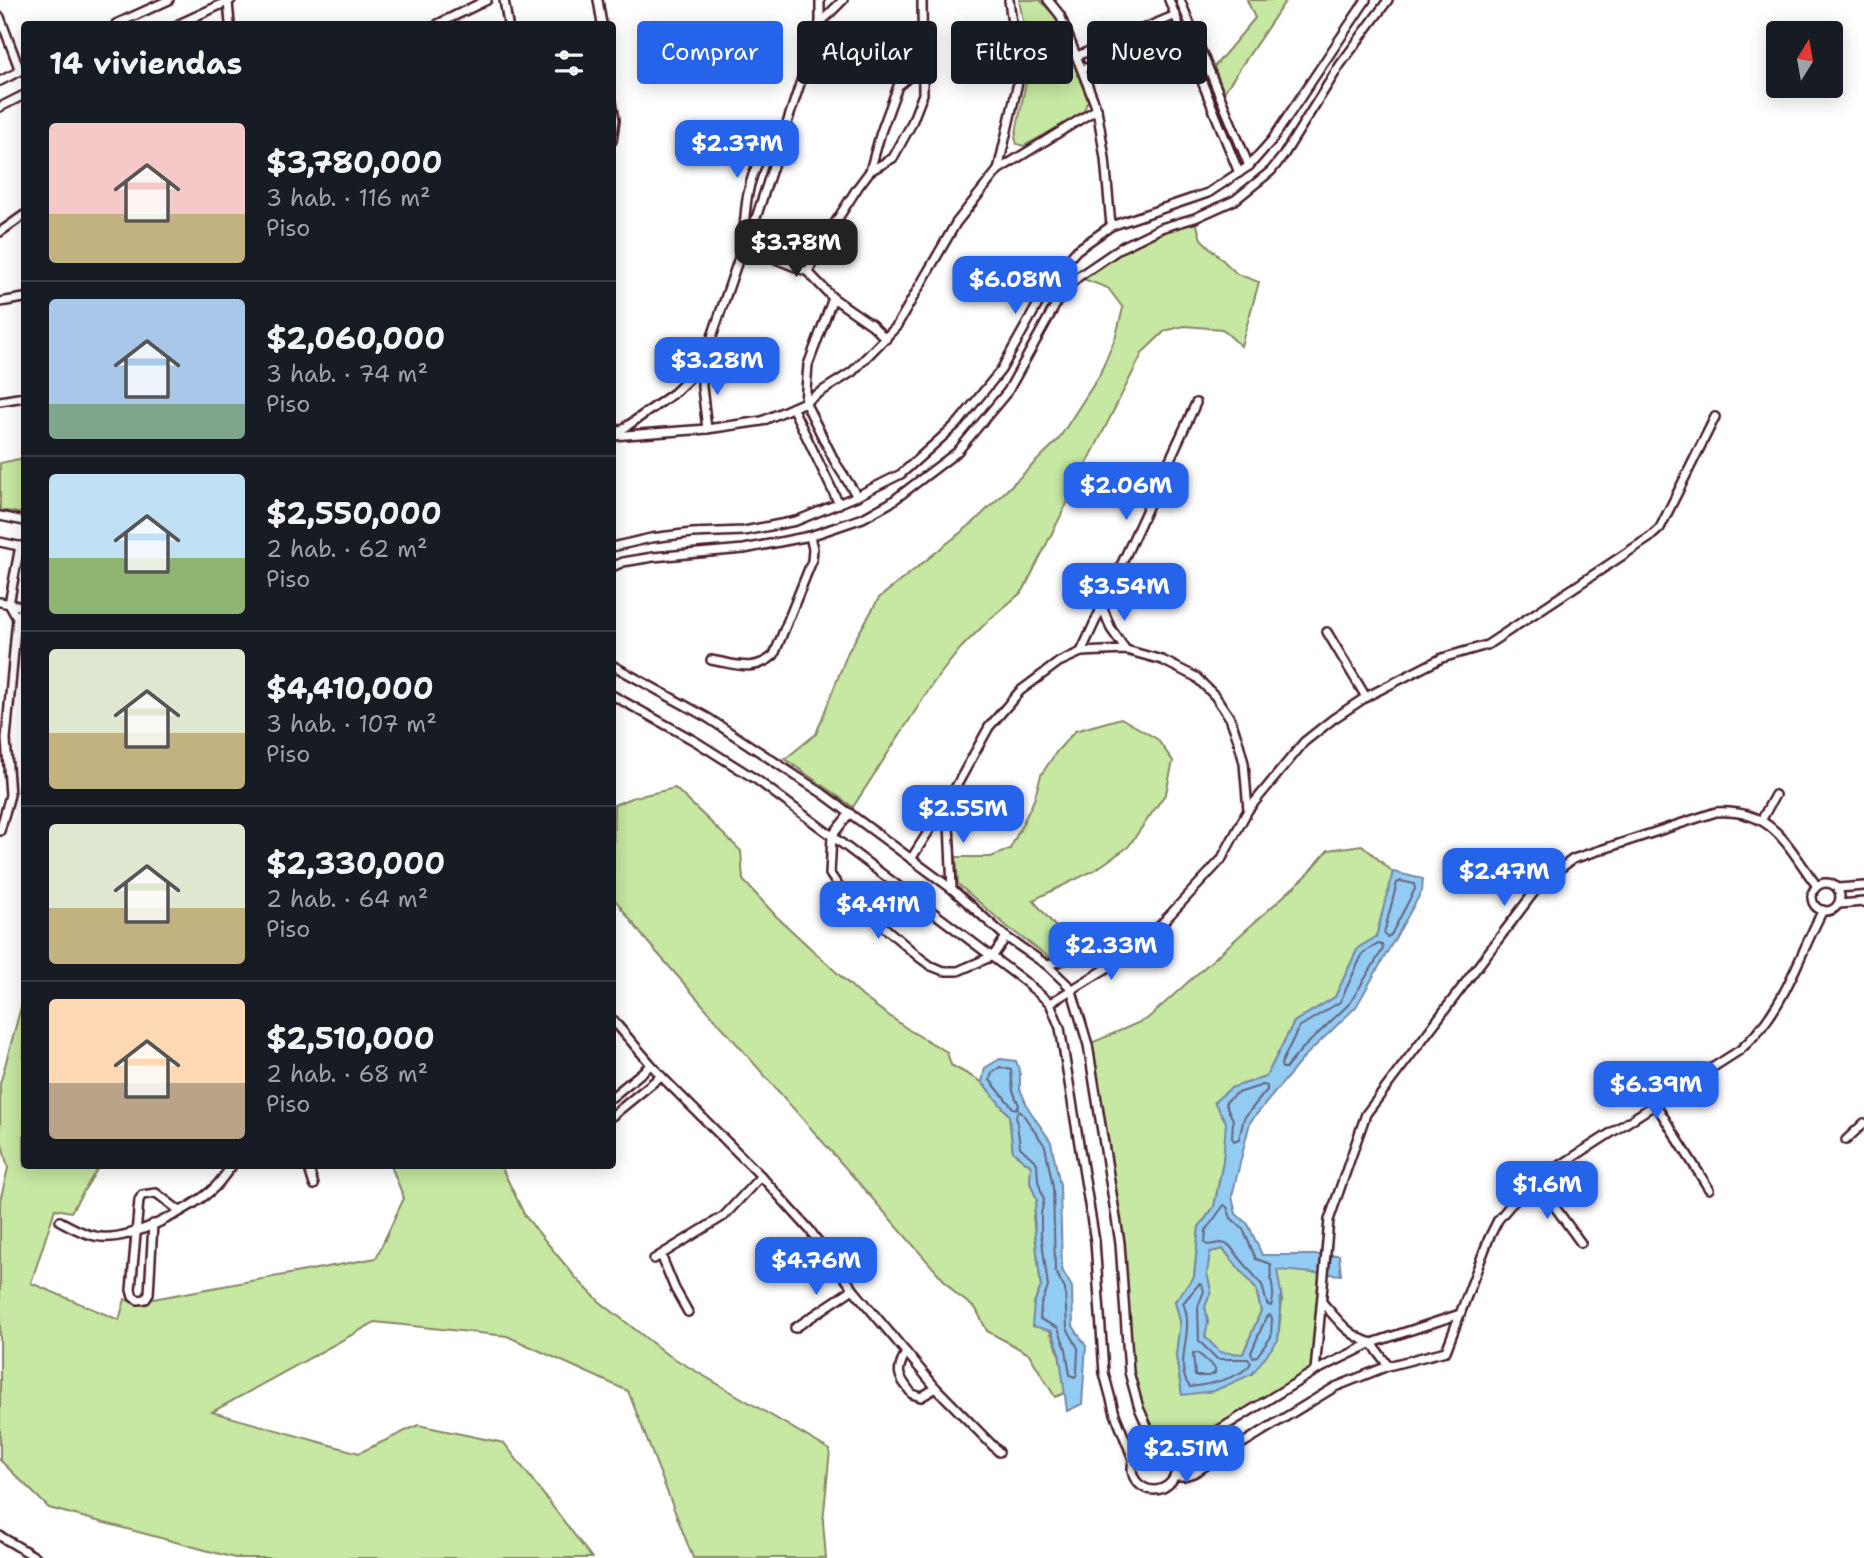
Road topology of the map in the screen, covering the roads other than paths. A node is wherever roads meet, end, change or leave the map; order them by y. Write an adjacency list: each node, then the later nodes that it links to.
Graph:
1 (169, 0): 17 (street)
2 (487, 0): 20 (street)
3 (503, 0): 21 (street)
4 (598, 0): 22 (street)
5 (820, 0): 23 (street)
6 (844, 0): 24 (street)
7 (922, 0): 25 (street)
8 (1009, 0): 44 (street)
9 (1048, 0): 28 (street)
10 (1169, 0): 15 (street)
11 (1180, 0): 27 (street)
12 (1366, 0): 43 (street)
13 (1388, 0): 73 (street)
14 (230, 1): 18 (street); 19 (street)
15 (1176, 15): 26 (street); 28 (street)
16 (0, 17): 31 (street)
17 (123, 21)
18 (192, 21)
19 (230, 21)
20 (444, 21)
21 (507, 21)
22 (602, 21)
23 (820, 21)
24 (822, 21)
25 (922, 21)
26 (1178, 21)
27 (1188, 21)
28 (1077, 55): 32 (street)
29 (1207, 66): 43 (street)
30 (1087, 67): 32 (street)
31 (21, 68)
32 (1083, 69): 41 (street)
33 (21, 70): 34 (street)
34 (0, 81)
35 (800, 84): 42 (street)
36 (900, 84): 45 (street)
37 (922, 84): 45 (street)
38 (1202, 84): 46 (street)
39 (21, 96): 40 (street)
40 (0, 107)
41 (1097, 109): 44 (street); 50 (street)
42 (783, 137): 48 (street); 49 (street)
43 (1249, 166): 46 (street)
44 (998, 170): 58 (street)
45 (870, 171): 53 (street)
46 (1239, 173): 50 (street)
47 (21, 217): 51 (street)
48 (744, 222): 49 (street); 52 (street)
49 (754, 224): 52 (street); 53 (street)
50 (1111, 226): 69 (street)
51 (0, 232)
52 (743, 246): 54 (street); 59 (street)
53 (819, 247): 54 (street)
54 (808, 272): 56 (street)
55 (21, 298): 57 (street)
56 (833, 298): 58 (street); 62 (street)
57 (0, 302)
58 (886, 339): 62 (street)
59 (702, 366): 66 (street); 67 (street)
60 (21, 398): 61 (street)
61 (0, 401)
62 (805, 402): 64 (street); 69 (street)
63 (1196, 403): 81 (street)
64 (793, 409): 66 (street); 70 (street)
65 (1714, 417): 91 (street)
66 (707, 429): 68 (street)
67 (616, 433)
68 (616, 436)
69 (857, 496): 70 (street)
70 (839, 504): 75 (street)
71 (0, 516): 72 (street)
72 (21, 520)
73 (810, 536): 78 (street); 88 (street)
74 (0, 542): 76 (street)
75 (616, 546)
76 (21, 547)
77 (21, 551): 80 (street)
78 (616, 565)
79 (0, 602): 80 (street)
80 (9, 604): 82 (street); 84 (street)
81 (1102, 606): 86 (street); 87 (street)
82 (21, 607)
83 (21, 612): 84 (street)
84 (17, 618): 92 (street)
85 (1327, 632): 91 (street)
86 (1126, 650): 87 (street); 96 (street)
87 (1081, 652): 95 (street)
88 (711, 660)
89 (616, 667): 97 (street)
90 (616, 697): 100 (street)
91 (1366, 697): 96 (street)
92 (6, 739): 93 (street); 99 (street)
93 (0, 750)
94 (1775, 795): 98 (street)
95 (948, 802): 101 (street); 105 (street)
96 (1248, 810): 109 (street)
97 (850, 813): 100 (street); 101 (street)
98 (1762, 819): 102 (street); 135 (street)
99 (0, 831)
100 (832, 836): 111 (street); 111 (street)
101 (911, 859): 105 (street)
102 (1817, 886): 104 (street); 108 (street)
103 (1864, 886): 104 (street)
104 (1838, 888): 107 (street)
105 (952, 889): 110 (street)
106 (1864, 902): 107 (street)
107 (1839, 904): 108 (street)
108 (1823, 910): 119 (street)
109 (1152, 934): 112 (street); 113 (street)
110 (1006, 937): 111 (street); 112 (street)
111 (993, 956): 114 (street)
112 (1047, 965): 113 (street)
113 (1071, 988): 114 (street); 144 (street)
114 (1050, 1003): 147 (street)
115 (616, 1024): 116 (street)
116 (651, 1065): 117 (street); 118 (street)
117 (661, 1076): 120 (street); 125 (street)
118 (616, 1094)
119 (1656, 1105): 126 (street); 128 (street)
120 (616, 1113)
121 (1864, 1123): 122 (street)
122 (1846, 1140)
123 (230, 1169): 129 (street)
124 (309, 1169): 127 (street)
125 (761, 1175): 134 (street); 136 (street)
126 (1536, 1181): 133 (street); 137 (street)
127 (314, 1185)
128 (1709, 1189)
129 (180, 1211): 131 (street); 132 (street)
130 (60, 1221): 132 (street)
131 (153, 1224): 132 (street); 132 (street)
132 (136, 1231)
133 (1581, 1244)
134 (853, 1289): 138 (street); 140 (street)
135 (1322, 1302): 139 (street); 142 (street)
136 (688, 1312)
137 (1460, 1314): 139 (street); 141 (street)
138 (795, 1328)
139 (1372, 1343): 141 (street); 142 (street)
140 (906, 1352): 143 (street); 143 (street)
141 (1388, 1366): 148 (street)
142 (1315, 1371): 146 (street)
143 (936, 1388): 145 (street)
144 (1156, 1446): 146 (street); 147 (street)
145 (999, 1452)
146 (1173, 1458): 148 (street)
147 (1133, 1459): 148 (street)
148 (1175, 1476)
149 (0, 1536): 150 (street)
150 (37, 1558)

